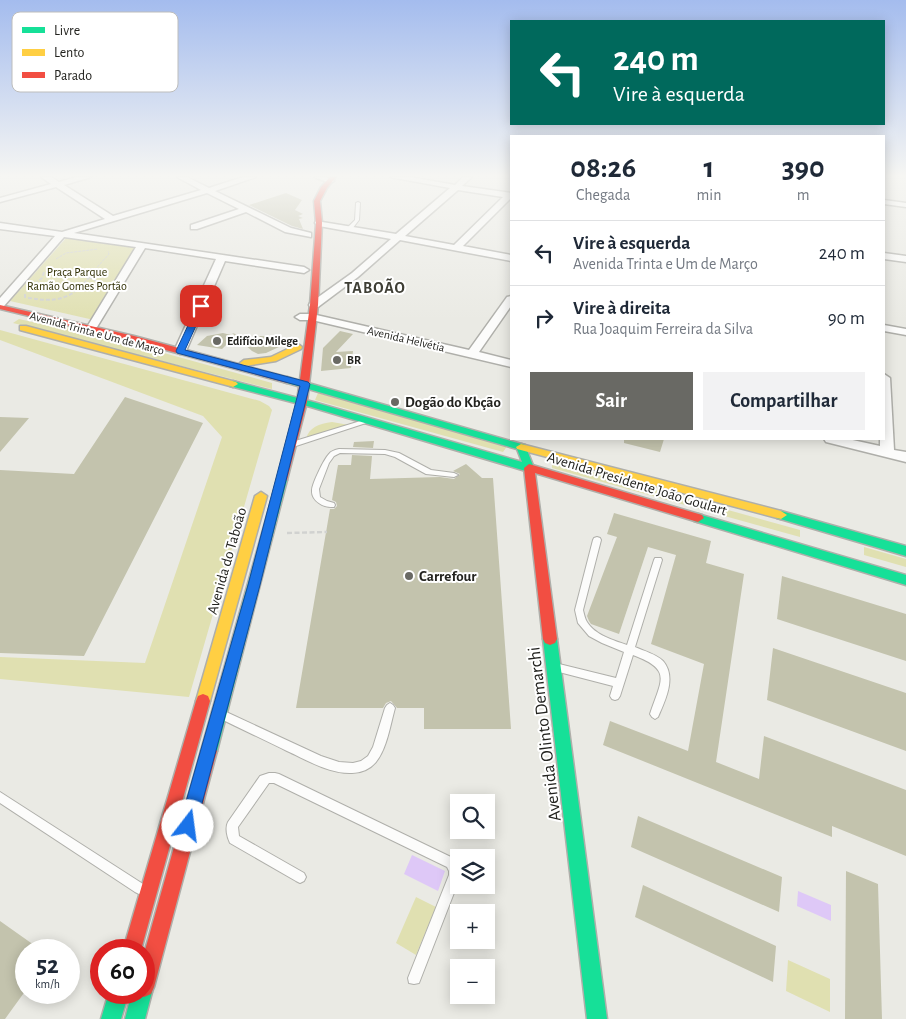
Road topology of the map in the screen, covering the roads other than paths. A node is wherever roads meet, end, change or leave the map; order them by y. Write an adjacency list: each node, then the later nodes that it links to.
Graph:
1 (94, 225): 13 (street)
2 (201, 225): 11 (street)
3 (276, 225): 14 (street)
4 (308, 225): 14 (main road, Avenida do Taboão)
5 (319, 225): 25 (main road, Avenida do Taboão)
6 (329, 225): 12 (street)
7 (353, 225): 12 (lane)
8 (412, 225): 15 (street)
9 (480, 225): 17 (street)
10 (0, 226): 13 (street)
11 (194, 227)
12 (350, 228): 15 (street)
13 (64, 234): 16 (street); 24 (street)
14 (308, 235): 22 (main road, Avenida do Taboão)
15 (397, 237): 17 (street); 25 (street)
16 (142, 245): 19 (street); 28 (street)
17 (456, 248): 20 (street)
18 (885, 256): 21 (street)
19 (222, 257): 22 (street); 32 (street)
20 (510, 258)
21 (906, 259)
22 (304, 270): 26 (main road, Avenida do Taboão)
23 (510, 300): 33 (street)
24 (0, 305): 27 (main road, Avenida Trinta e Um de Março)
25 (314, 305): 26 (main road, Avenida do Taboão)
26 (306, 317): 31 (main road, Avenida do Taboão); 33 (street, Avenida Helvétia); 37 (main road, Avenida do Taboão)
27 (76, 324): 28 (main road, Avenida Trinta e Um de Março); 40 (main road, Avenida Trinta e Um de Março)
28 (92, 327): 32 (main road, Avenida Trinta e Um de Março)
29 (885, 328): 30 (street)
30 (906, 332)
31 (298, 348): 34 (main road); 36 (main road, Avenida do Taboão)
32 (180, 351): 34 (main road, Avenida Trinta e Um de Março)
33 (471, 355): 35 (street, Avenida Helvétia)
34 (222, 362): 36 (main road, Avenida Trinta e Um de Março)
35 (510, 364)
36 (293, 373): 37 (main road, Avenida Trinta e Um de Março); 40 (main road, Avenida do Taboão)
37 (305, 384): 38 (main road, Avenida do Taboão); 46 (main road, Avenida Presidente João Goulart)
38 (302, 402): 40 (main road, Avenida Trinta e Um de Março); 42 (main road, Avenida Presidente João Goulart); 44 (main road, Avenida do Taboão)
39 (885, 403): 47 (street)
40 (287, 404)
41 (326, 420): 42 (main road)
42 (365, 420): 44 (lane); 49 (main road, Avenida Presidente João Goulart)
43 (310, 426): 44 (main road)
44 (292, 440): 67 (main road, Avenida do Taboão)
45 (835, 440): 47 (street)
46 (522, 447): 49 (main road, Avenida Olinto Demarchi); 53 (main road, Avenida Presidente João Goulart)
47 (887, 452): 48 (street)
48 (906, 457)
49 (529, 468): 56 (main road, Avenida Presidente João Goulart); 62 (main road, Avenida Olinto Demarchi)
50 (454, 475): 52 (lane)
51 (264, 484): 66 (main road, Avenida do Taboão)
52 (331, 505)
53 (808, 522): 54 (main road, Avenida Presidente João Goulart); 56 (main road)
54 (858, 537): 57 (main road, Avenida Presidente João Goulart); 59 (main road)
55 (596, 540): 61 (lane)
56 (806, 550): 59 (main road, Avenida Presidente João Goulart)
57 (906, 551)
58 (658, 560): 61 (lane)
59 (860, 566): 60 (main road, Avenida Presidente João Goulart)
60 (906, 580)
61 (630, 649): 63 (lane); 68 (lane)
62 (554, 667): 63 (lane); 79 (main road, Avenida Olinto Demarchi)
63 (619, 682): 64 (lane)
64 (615, 696)
65 (390, 708): 67 (lane)
66 (200, 711): 67 (lane); 71 (main road, Avenida do Taboão)
67 (219, 713): 73 (main road, Avenida do Taboão)
68 (655, 714)
69 (0, 797): 71 (lane)
70 (300, 877): 74 (lane)
71 (149, 896): 72 (main road, Avenida do Taboão)
72 (135, 939)
73 (155, 947)
74 (414, 978)
75 (116, 1004): 77 (main road)
76 (139, 1004): 78 (main road)
77 (111, 1019)
78 (135, 1019)
79 (597, 1019)

